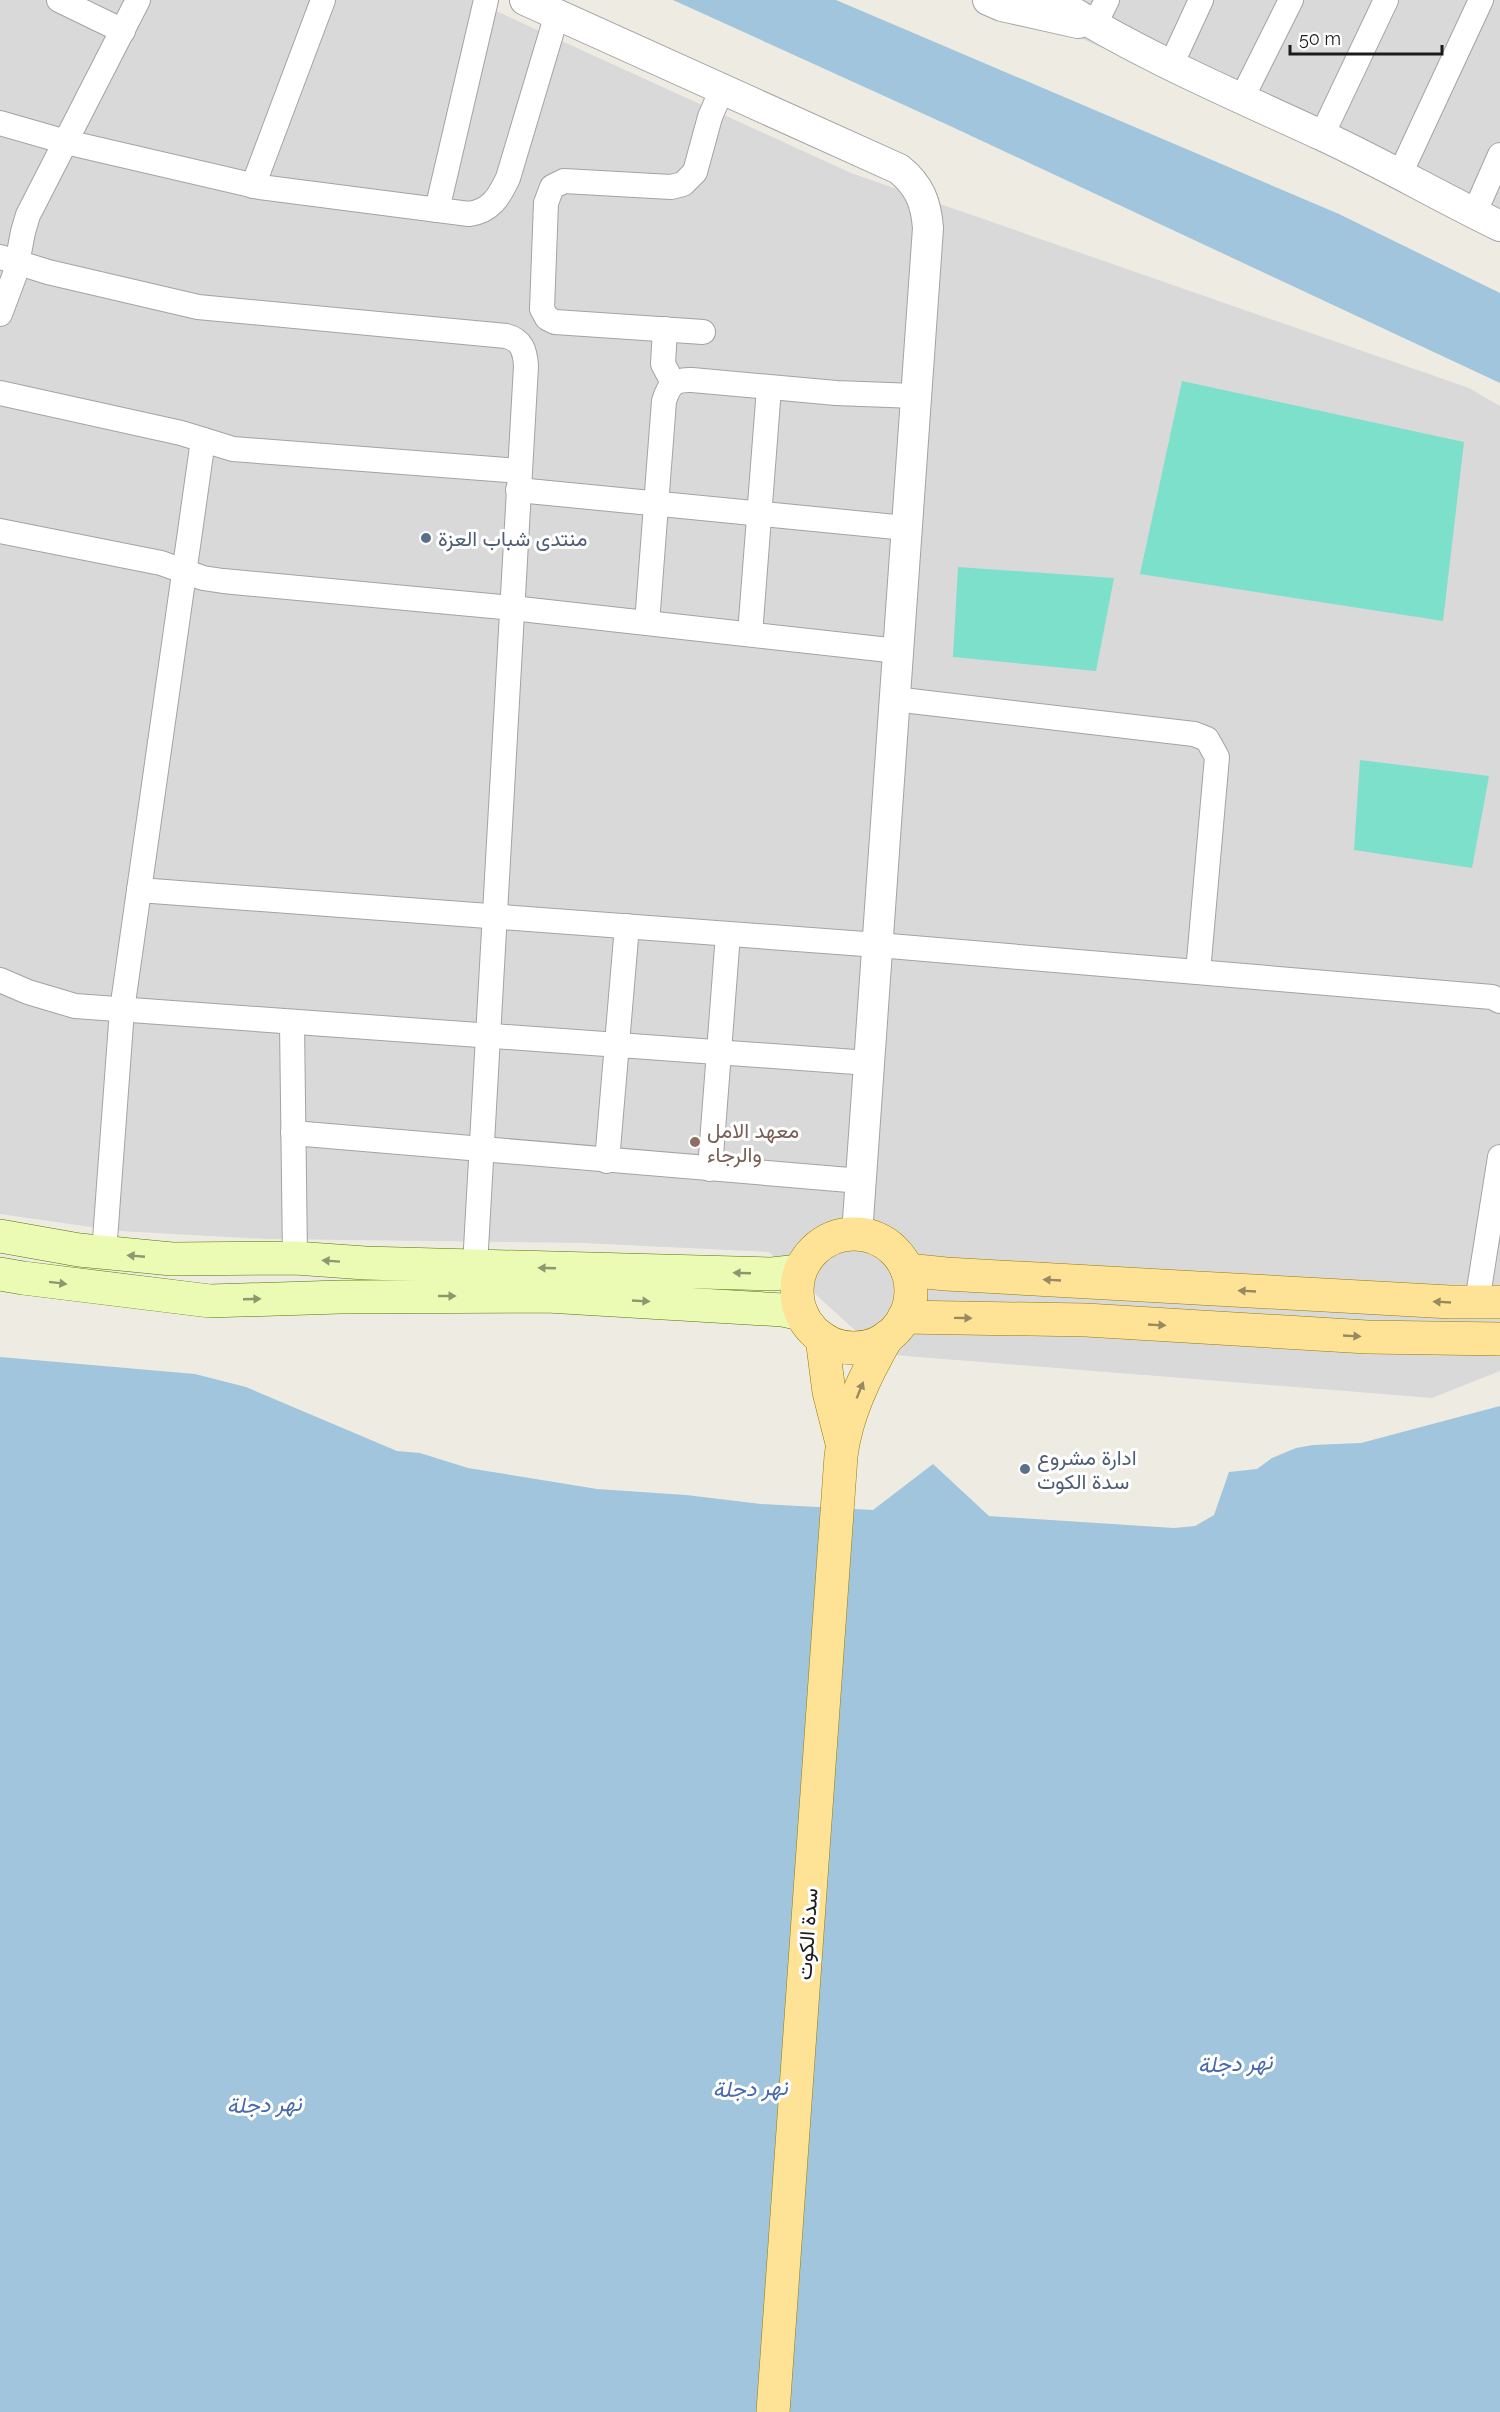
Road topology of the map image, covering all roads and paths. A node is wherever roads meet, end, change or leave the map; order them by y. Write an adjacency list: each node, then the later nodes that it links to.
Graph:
1 (59, 0): 14 (street)
2 (138, 0): 14 (street)
3 (323, 0): 23 (street)
4 (486, 0): 24 (street)
5 (525, 0): 13 (street)
6 (988, 0): 12 (street)
7 (1053, 0): 12 (street)
8 (1201, 0): 15 (street)
9 (1291, 0): 17 (street)
10 (1386, 0): 19 (street)
11 (1481, 0): 22 (street)
12 (1100, 13): 15 (street)
13 (557, 14): 16 (street); 24 (street)
14 (123, 31): 20 (street)
15 (1171, 65): 17 (street)
16 (722, 89): 28 (street); 35 (street)
17 (1242, 100): 19 (street)
18 (0, 123): 20 (street)
19 (1322, 135): 22 (street)
20 (66, 142): 23 (street); 26 (street)
21 (1500, 155): 25 (street)
22 (1400, 174): 25 (street)
23 (253, 186): 24 (street)
24 (437, 210)
25 (1487, 220)
26 (9, 259): 27 (street); 31 (street)
27 (0, 314)
28 (545, 316): 29 (street); 31 (street)
29 (665, 329): 30 (street); 32 (street)
30 (703, 332)
31 (519, 344): 37 (street)
32 (673, 383): 33 (street); 38 (street)
33 (769, 388): 35 (street); 39 (street)
34 (0, 393): 36 (street)
35 (915, 396): 40 (street)
36 (203, 440): 37 (street); 42 (street)
37 (519, 481): 38 (street); 43 (street)
38 (656, 504): 39 (street); 44 (street)
39 (758, 514): 40 (street); 45 (street)
40 (906, 528): 46 (street)
41 (0, 531): 42 (street)
42 (185, 572): 43 (street); 48 (street)
43 (512, 608): 44 (street); 49 (street)
44 (647, 623): 45 (street)
45 (750, 634): 46 (street)
46 (898, 651): 47 (street)
47 (894, 699): 52 (street); 53 (street)
48 (139, 890): 49 (street); 56 (street)
49 (495, 917): 50 (street); 58 (street)
50 (627, 926): 51 (street); 59 (street)
51 (728, 934): 52 (street); 60 (street)
52 (878, 945): 53 (street); 61 (street)
53 (1198, 972): 55 (street)
54 (0, 980): 56 (street)
55 (1500, 1001)
56 (122, 1010): 57 (street); 70 (street)
57 (292, 1023): 58 (street); 62 (street)
58 (488, 1037): 59 (street); 63 (street)
59 (617, 1046): 60 (street); 65 (street)
60 (720, 1053): 61 (street); 66 (street)
61 (869, 1063): 67 (street)
62 (293, 1134): 63 (street); 71 (street)
63 (482, 1150): 65 (street); 73 (street)
64 (1500, 1156): 78 (street)
65 (607, 1161): 66 (street)
66 (710, 1169): 67 (street)
67 (861, 1181): 68 (street)
68 (857, 1234): 74 (main road); 75 (main road)
69 (0, 1236): 70 (main road)
70 (104, 1253): 71 (main road, one-way to 70)
71 (295, 1258): 72 (main road, one-way to 71)
72 (365, 1263): 73 (main road); 77 (main road)
73 (475, 1266): 75 (main road, one-way to 73)
74 (907, 1270): 78 (main road, one-way to 74); 80 (main road)
75 (800, 1271): 79 (main road)
76 (0, 1274): 77 (main road, one-way to 77)
77 (366, 1296): 79 (main road, one-way to 79)
78 (1489, 1302)
79 (812, 1326): 80 (main road); 82 (main road)
80 (896, 1327): 81 (main road, one-way to 81); 82 (main road, one-way to 80)
81 (1500, 1339)
82 (842, 1451): 83 (main road, سدة الكوت)
83 (773, 2412)

